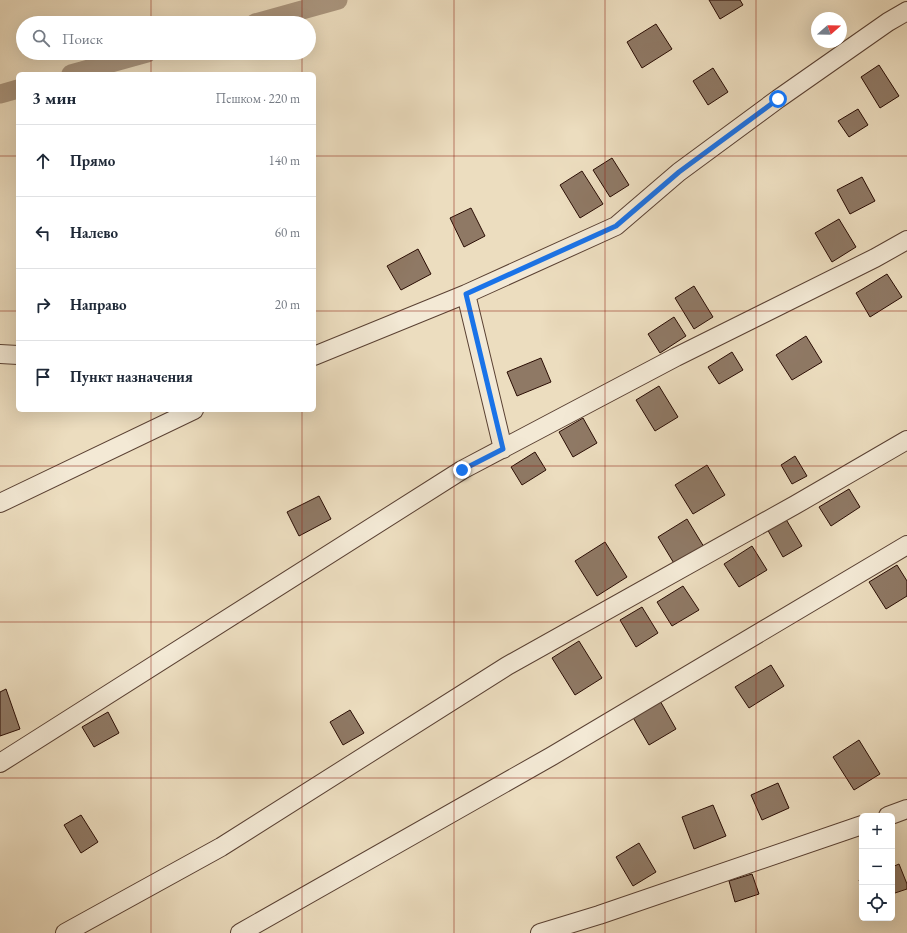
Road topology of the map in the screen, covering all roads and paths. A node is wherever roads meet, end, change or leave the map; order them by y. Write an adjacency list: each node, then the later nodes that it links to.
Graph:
1 (907, 11): 3 (street)
2 (907, 240): 9 (street)
3 (466, 294): 6 (street); 9 (street)
4 (0, 354): 5 (street)
5 (16, 355)
6 (316, 355)
7 (190, 412): 10 (street)
8 (907, 440): 16 (street)
9 (503, 449): 12 (street)
10 (0, 503)
11 (907, 544): 17 (street)
12 (0, 763)
13 (907, 809): 14 (street)
14 (895, 813)
15 (859, 826): 18 (street)
16 (65, 933)
17 (240, 933)
18 (540, 933)

